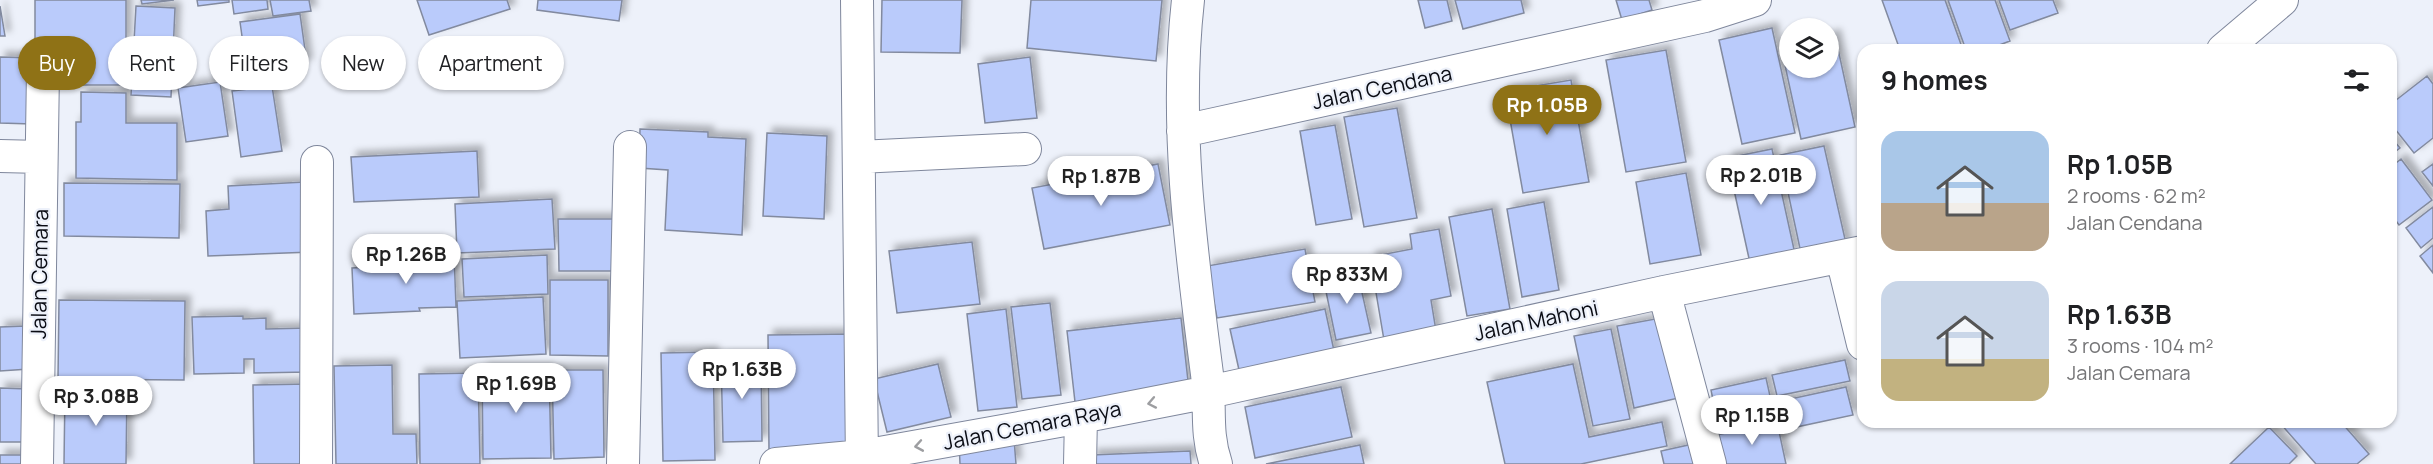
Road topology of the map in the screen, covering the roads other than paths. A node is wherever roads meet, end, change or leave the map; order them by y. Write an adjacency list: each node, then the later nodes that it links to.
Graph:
1 (857, 0): 13 (street)
2 (1188, 0): 8 (street)
3 (1755, 0): 5 (street, Jalan Cendana)
4 (2282, 0): 6 (street)
5 (1703, 8): 8 (street, Jalan Cendana)
6 (2230, 44)
7 (43, 90): 12 (street, Jalan Cemara)
8 (1183, 131): 18 (street)
9 (630, 147): 23 (street)
10 (1024, 149): 13 (street)
11 (0, 156): 12 (street)
12 (41, 157): 21 (street, Jalan Cemara)
13 (859, 157): 20 (street)
14 (317, 162): 22 (street)
15 (1852, 255): 16 (street, Jalan Mahoni); 17 (street)
16 (1665, 292): 18 (street, Jalan Mahoni); 27 (street)
17 (1857, 295)
18 (1209, 392): 19 (street, Jalan Cemara Raya, one-way to 19); 26 (street)
19 (1081, 417): 20 (street, Jalan Cemara Raya, one-way to 20); 25 (street)
20 (862, 460): 24 (street)
21 (37, 464)
22 (316, 464)
23 (622, 464)
24 (776, 464)
25 (1080, 464)
26 (1216, 464)
27 (1710, 464)

